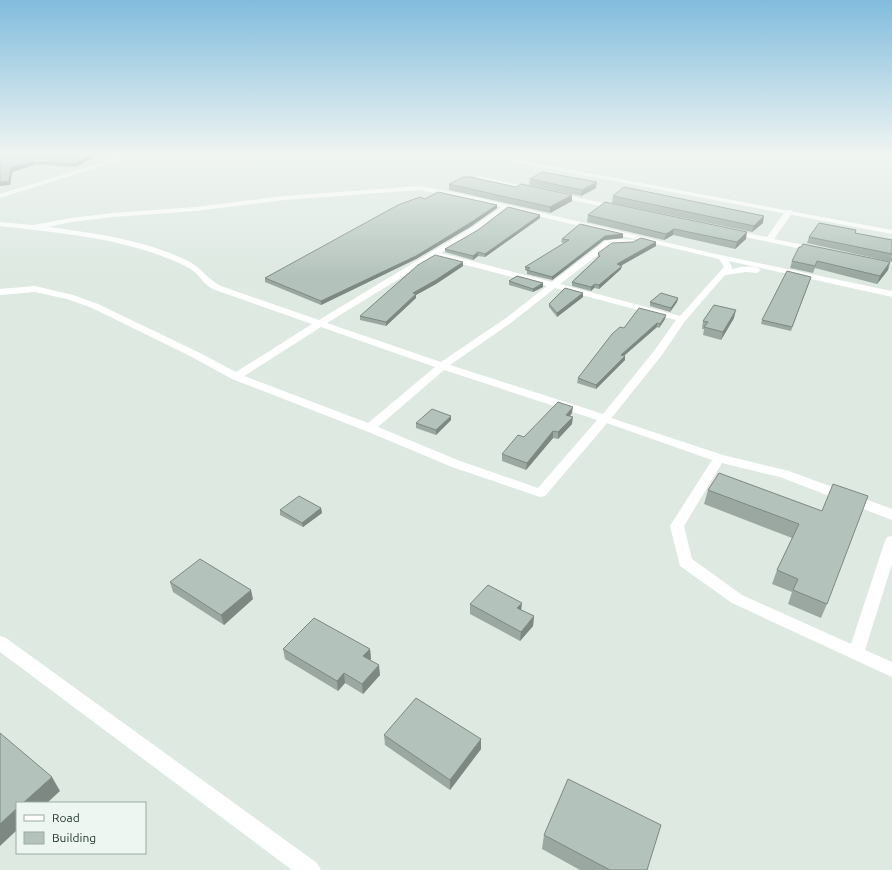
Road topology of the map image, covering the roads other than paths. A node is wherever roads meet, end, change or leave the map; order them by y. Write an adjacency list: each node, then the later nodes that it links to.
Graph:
1 (338, 194): 9 (street)
2 (450, 194): 5 (street)
3 (552, 194): 6 (street)
4 (690, 194): 7 (street)
5 (506, 207): 13 (street); 15 (street)
6 (624, 209)
7 (789, 212): 11 (street); 12 (street)
8 (0, 224): 9 (street)
9 (32, 228): 23 (street)
10 (724, 230): 12 (street)
11 (892, 232)
12 (769, 240): 14 (street)
13 (664, 243): 16 (street); 19 (street)
14 (823, 252)
15 (434, 254): 19 (street); 23 (street)
16 (722, 257): 17 (street); 18 (street)
17 (786, 271): 18 (street); 21 (street)
18 (723, 273): 22 (street)
19 (553, 285): 22 (street); 24 (street)
20 (0, 292): 25 (street)
21 (892, 294)
22 (682, 319): 26 (street)
23 (319, 324): 24 (street); 25 (street)
24 (442, 366): 26 (street); 27 (street)
25 (236, 377): 27 (street)
26 (605, 419): 27 (street); 28 (street)
27 (370, 428)
28 (719, 458): 29 (street); 32 (street)
29 (892, 515)
30 (892, 541): 32 (street)
31 (0, 643): 34 (street)
32 (856, 653): 33 (street)
33 (892, 670)
34 (310, 870)

